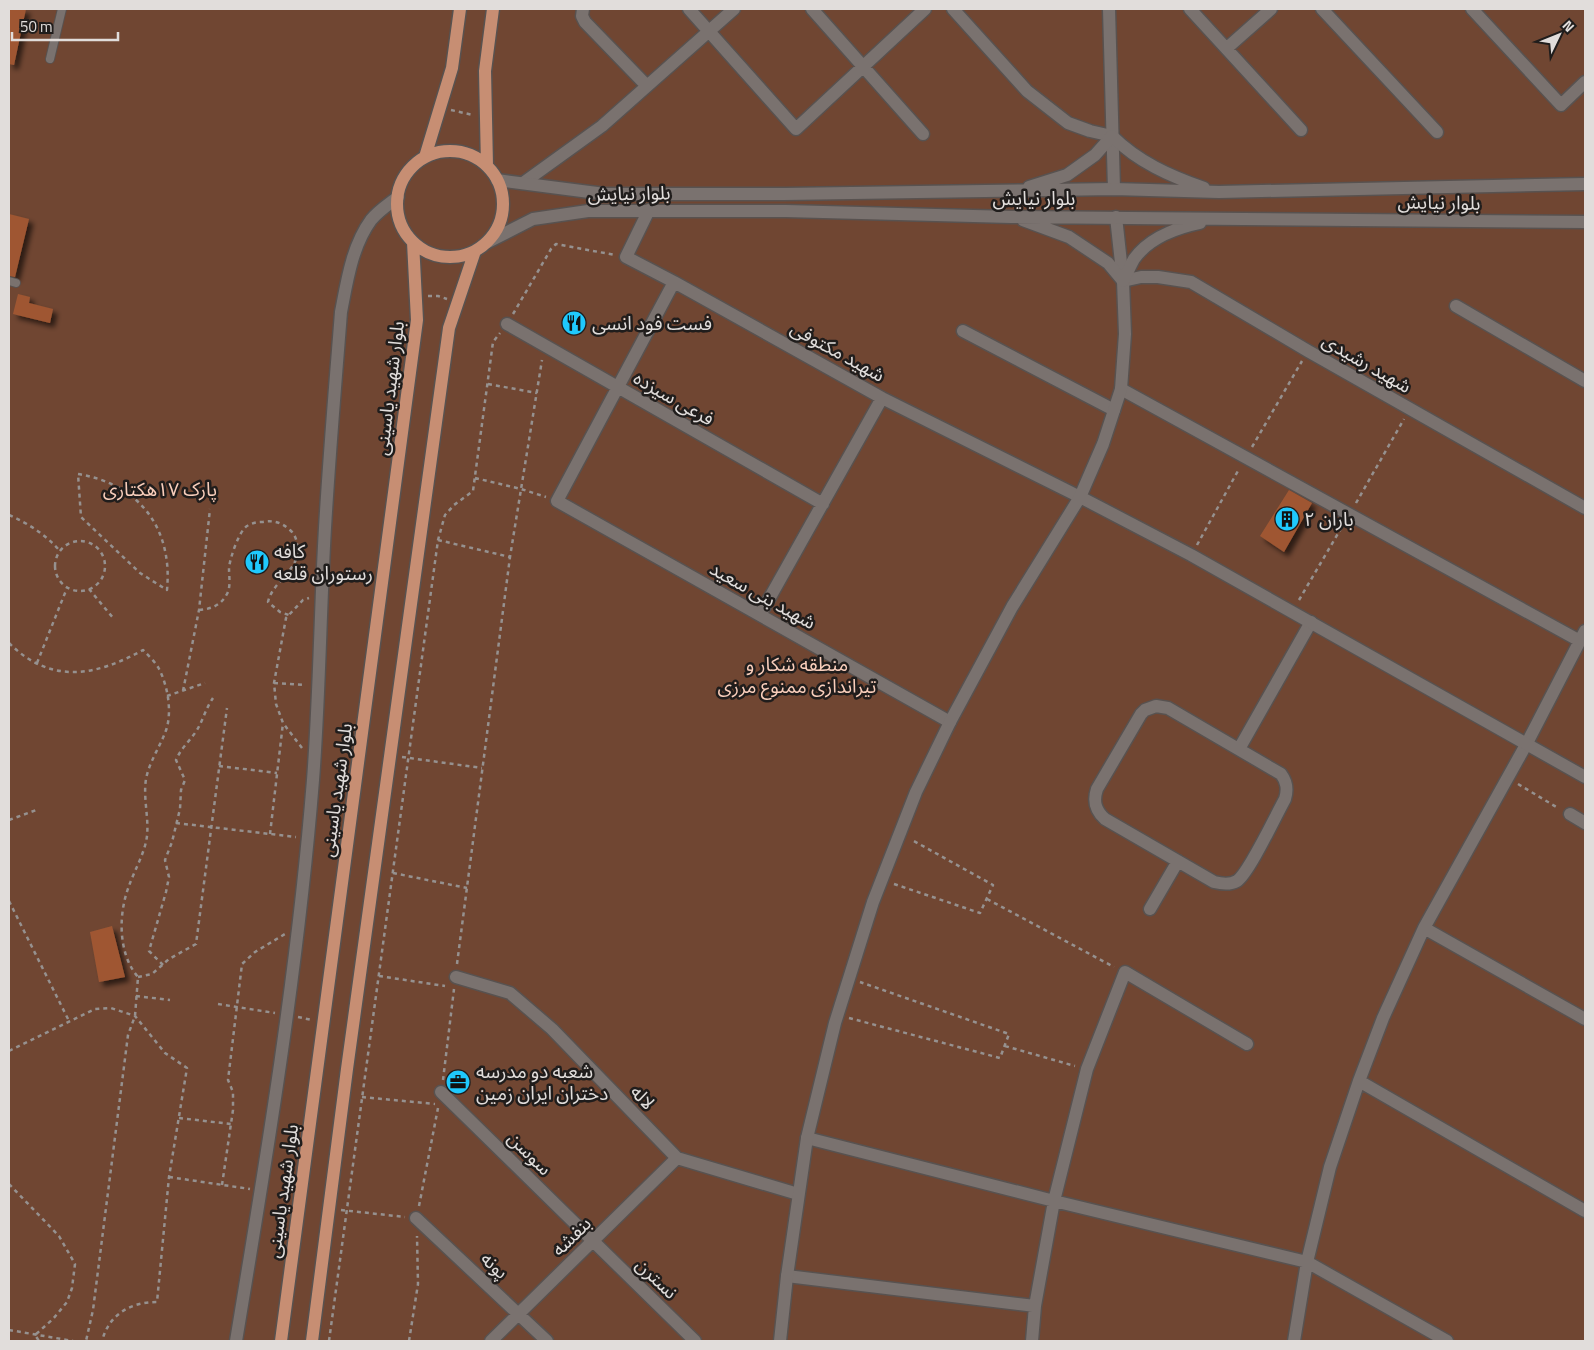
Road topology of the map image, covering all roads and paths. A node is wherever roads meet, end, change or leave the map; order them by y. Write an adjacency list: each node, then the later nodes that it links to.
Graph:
1 (62, 9): 17 (lane)
2 (460, 9): 21 (main road)
3 (493, 9): 22 (main road)
4 (583, 9): 20 (street)
5 (689, 9): 15 (street)
6 (734, 9): 15 (street)
7 (812, 9): 18 (street)
8 (925, 9): 18 (street)
9 (953, 9): 26 (street)
10 (1109, 9): 26 (street)
11 (1190, 9): 16 (street)
12 (1271, 9): 16 (street)
13 (1322, 9): 24 (street)
14 (1472, 9): 19 (street)
15 (709, 31): 18 (street); 20 (street)
16 (1227, 48): 23 (street)
17 (50, 59)
18 (863, 66): 25 (street)
19 (1585, 82)
20 (647, 86): 30 (street)
21 (440, 107): 22 (path); 27 (main road)
22 (486, 116): 28 (main road)
23 (1302, 130)
24 (1437, 132)
25 (923, 134)
26 (1112, 136): 32 (street); 33 (street); 34 (street)
27 (425, 157): 28 (main road); 37 (main road)
28 (487, 166): 29 (main road)
29 (497, 180): 30 (street, بلوار نیایش); 46 (main road)
30 (523, 183): 35 (street, بلوار نیایش)
31 (1585, 184): 34 (street, بلوار نیایش)
32 (1114, 190): 33 (street, بلوار نیایش); 34 (street, بلوار نیایش)
33 (1009, 192): 36 (street, بلوار نیایش)
34 (1219, 192)
35 (746, 194): 36 (street, بلوار نیایش); 39 (street)
36 (785, 194): 40 (street)
37 (398, 197): 45 (main road); 78 (street)
38 (649, 210): 39 (street, بلوار نیایش); 46 (street, بلوار نیایش); 48 (street)
39 (747, 211): 40 (street, بلوار نیایش)
40 (786, 211): 41 (street, بلوار نیایش)
41 (1011, 217): 42 (street, بلوار نیایش); 49 (street)
42 (1116, 217): 43 (street, بلوار نیایش); 49 (street)
43 (1220, 218): 44 (street, بلوار نیایش); 49 (street)
44 (1585, 222)
45 (413, 242): 47 (main road); 51 (main road, بلوار شهید یاسینی)
46 (488, 242): 47 (main road)
47 (475, 252): 52 (main road)
48 (626, 257): 50 (street, شهید مکتوفی); 54 (path)
49 (1123, 281): 60 (street); 70 (street, شهید رشیدی)
50 (674, 282): 59 (street); 62 (street, شهید مکتوفی)
51 (416, 295): 52 (path); 141 (main road, بلوار شهید یاسینی)
52 (458, 303): 100 (main road)
53 (1456, 306): 57 (street)
54 (507, 324): 56 (street, فرعی سیزده); 58 (path)
55 (964, 331): 63 (street)
56 (544, 346): 59 (street, فرعی سیزده); 61 (path)
57 (1585, 381)
58 (488, 384): 61 (path); 65 (path)
59 (618, 388): 68 (street); 69 (street, فرعی سیزده)
60 (1120, 389): 63 (street); 84 (street)
61 (536, 393): 66 (path)
62 (882, 398): 67 (street, شهید مکتوفی); 69 (street)
63 (1114, 410): 67 (street)
64 (78, 474): 64 (path)
65 (475, 478): 66 (path); 73 (path)
66 (521, 488): 68 (path); 75 (path)
67 (1080, 497): 83 (street, شهید مکتوفی); 96 (street)
68 (557, 501): 81 (street, شهید بنی سعید)
69 (823, 504): 81 (street)
70 (1585, 508)
71 (210, 509): 79 (path)
72 (9, 515): 74 (path)
73 (438, 540): 75 (path); 101 (path)
74 (60, 551): 76 (path); 77 (path)
75 (510, 557): 104 (path)
76 (68, 588): 77 (path); 88 (path)
77 (89, 589): 82 (path)
78 (322, 592): 80 (path); 91 (street)
79 (199, 610): 80 (path); 92 (path)
80 (288, 615): 89 (path)
81 (760, 615): 96 (street, شهید بنی سعید)
82 (114, 619)
83 (1311, 622): 98 (street, شهید مکتوفی); 99 (street)
84 (1583, 636): 98 (street)
85 (9, 643): 86 (path)
86 (14, 648): 87 (path); 88 (path)
87 (9, 652)
88 (37, 663): 93 (path)
89 (274, 683): 91 (path); 97 (path)
90 (205, 684): 92 (path)
91 (317, 686): 103 (street)
92 (183, 691): 93 (path)
93 (167, 696): 129 (path)
94 (213, 698): 111 (path)
95 (227, 708): 102 (path)
96 (950, 722): 115 (street)
97 (283, 724): 103 (path); 105 (path)
98 (1527, 743): 106 (street, شهید مکتوفی); 107 (street)
99 (1239, 749): 117 (street); 117 (street)
100 (391, 755): 101 (path); 159 (main road)
101 (408, 758): 104 (path); 118 (path)
102 (219, 766): 105 (path); 113 (path)
103 (313, 767): 116 (street)
104 (482, 768): 120 (path)
105 (277, 773): 114 (path)
106 (1585, 777)
107 (1508, 778): 109 (path); 125 (street)
108 (39, 809): 110 (path)
109 (1570, 814): 112 (street)
110 (9, 820)
111 (176, 823): 113 (path); 126 (path)
112 (1585, 823)
113 (210, 827): 114 (path); 126 (path)
114 (270, 834): 116 (path)
115 (900, 834): 119 (street); 121 (path)
116 (307, 839): 124 (street)
117 (1178, 861): 123 (street)
118 (393, 874): 120 (path); 128 (path)
119 (882, 880): 121 (path); 130 (street)
120 (467, 888): 131 (path)
121 (987, 899): 127 (path)
122 (9, 901): 140 (path)
123 (1150, 909)
124 (297, 927): 135 (path); 136 (street)
125 (1424, 928): 139 (street); 146 (street)
126 (163, 965): 129 (path)
127 (1125, 972): 142 (street); 145 (street)
128 (379, 976): 131 (path); 148 (path)
129 (138, 977): 132 (path)
130 (849, 978): 137 (street); 143 (path)
131 (455, 982): 147 (path); 152 (street, لاله)
132 (136, 996): 133 (path); 138 (path)
133 (170, 1000)
134 (218, 1004): 135 (path)
135 (237, 1008): 136 (path); 150 (path)
136 (286, 1015): 141 (path); 156 (street)
137 (838, 1015): 143 (path); 151 (street)
138 (135, 1016): 140 (path); 149 (path); 172 (path)
139 (1585, 1019)
140 (69, 1022): 144 (path)
141 (324, 1022): 175 (main road, بلوار شهید یاسینی)
142 (1247, 1044)
143 (1004, 1046): 145 (path)
144 (9, 1051)
145 (1087, 1069): 158 (street)
146 (1359, 1081): 161 (street); 164 (street)
147 (441, 1092): 163 (street, سوسن)
148 (362, 1097): 160 (path); 162 (path)
149 (179, 1118): 150 (path); 153 (path)
150 (231, 1124): 155 (path)
151 (807, 1138): 157 (street); 158 (street)
152 (677, 1158): 157 (street, لاله); 163 (street, بنفشه)
153 (169, 1177): 155 (path); 173 (path)
154 (9, 1184): 169 (path)
155 (222, 1185): 156 (path)
156 (261, 1190): 174 (street)
157 (798, 1194): 165 (street)
158 (1054, 1201): 164 (street); 166 (street)
159 (329, 1209): 160 (path); 176 (main road)
160 (347, 1211): 162 (path); 177 (path)
161 (1585, 1211)
162 (416, 1218): 167 (street, پونه); 178 (path)
163 (592, 1241): 167 (street, بنفشه); 181 (street, نسترن)
164 (1308, 1262): 184 (street); 185 (street)
165 (787, 1276): 166 (street); 182 (street)
166 (1035, 1306): 183 (street)
167 (519, 1314): 179 (street, بنفشه); 180 (street, پونه)
168 (9, 1330): 169 (path)
169 (35, 1335): 170 (path); 171 (path)
170 (39, 1341)
171 (72, 1341)
172 (86, 1341)
173 (102, 1341)
174 (236, 1341)
175 (281, 1341)
176 (312, 1341)
177 (329, 1341)
178 (409, 1341)
179 (491, 1341)
180 (547, 1341)
181 (695, 1341)
182 (780, 1341)
183 (1032, 1341)
184 (1294, 1341)
185 (1447, 1341)

